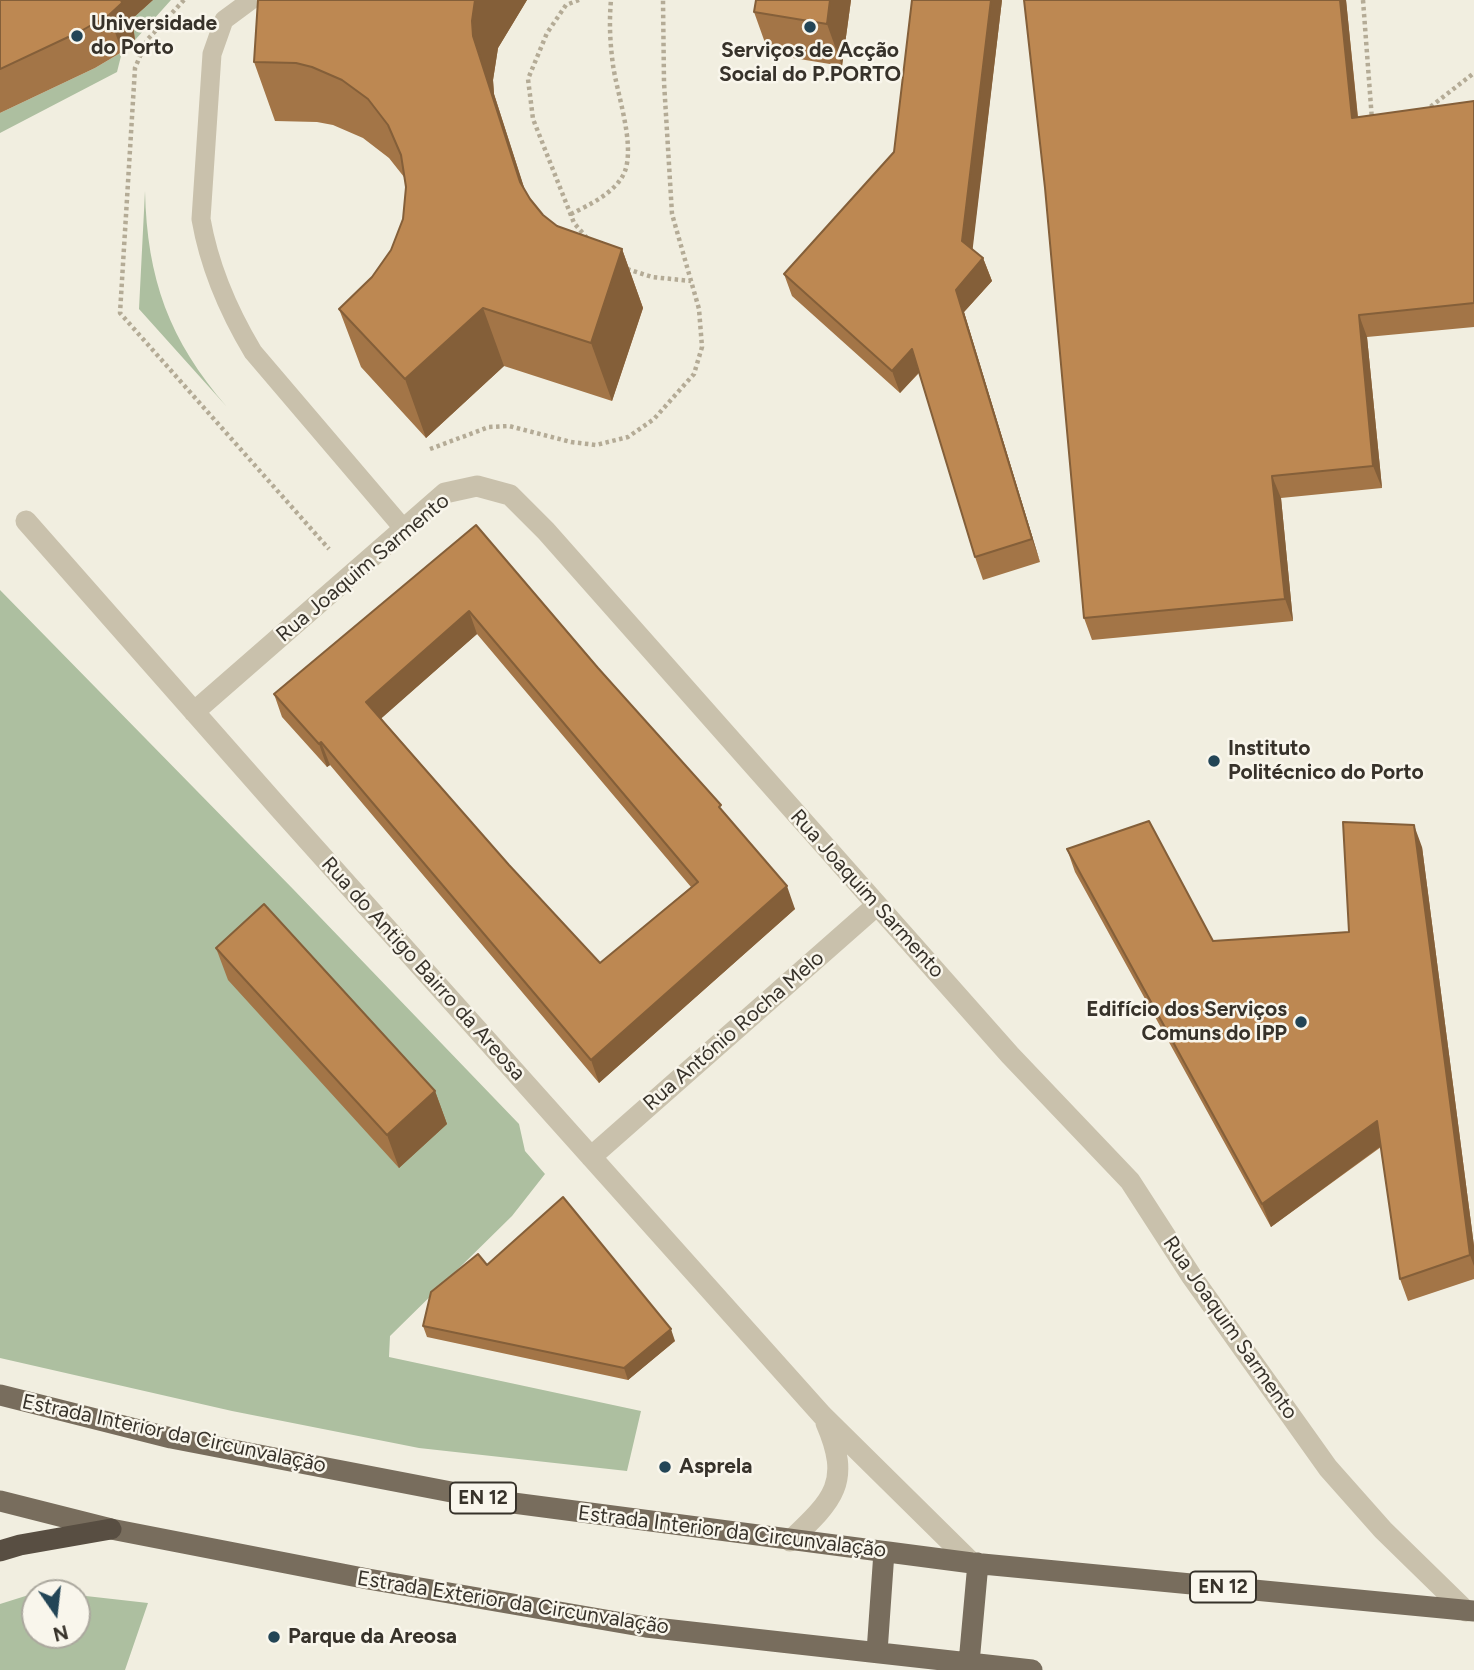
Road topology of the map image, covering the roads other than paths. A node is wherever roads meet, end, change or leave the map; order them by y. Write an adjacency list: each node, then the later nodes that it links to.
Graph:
1 (251, 0): 3 (lane)
2 (26, 521): 4 (street, Rua do Antigo Bairro da Areosa)
3 (403, 528): 4 (street, Rua Joaquim Sarmento); 5 (street, Rua Joaquim Sarmento)
4 (194, 712): 6 (street, Rua do Antigo Bairro da Areosa)
5 (877, 905): 6 (street, Rua António Rocha Melo); 15 (street, Rua Joaquim Sarmento)
6 (591, 1157): 8 (street, Rua do Antigo Bairro da Areosa)
7 (0, 1395): 11 (main road, Estrada Interior da Circunvalação / EN 12)
8 (822, 1415): 11 (street, Rua do Antigo Bairro da Areosa); 14 (street, Rua do Antigo Bairro da Areosa)
9 (0, 1501): 10 (main road, Estrada Exterior da Circunvalação)
10 (111, 1528): 12 (highway); 16 (main road, Estrada Exterior da Circunvalação)
11 (790, 1541): 13 (main road, Estrada Interior da Circunvalação / EN 12)
12 (0, 1551)
13 (884, 1552): 14 (main road, Estrada Interior da Circunvalação / EN 12); 16 (main road)
14 (975, 1563): 15 (main road, Estrada Interior da Circunvalação / EN 12); 17 (main road)
15 (1470, 1611)
16 (877, 1652): 17 (main road, Estrada Exterior da Circunvalação)
17 (969, 1667): 18 (main road, Estrada Exterior da Circunvalação)
18 (1032, 1670)

